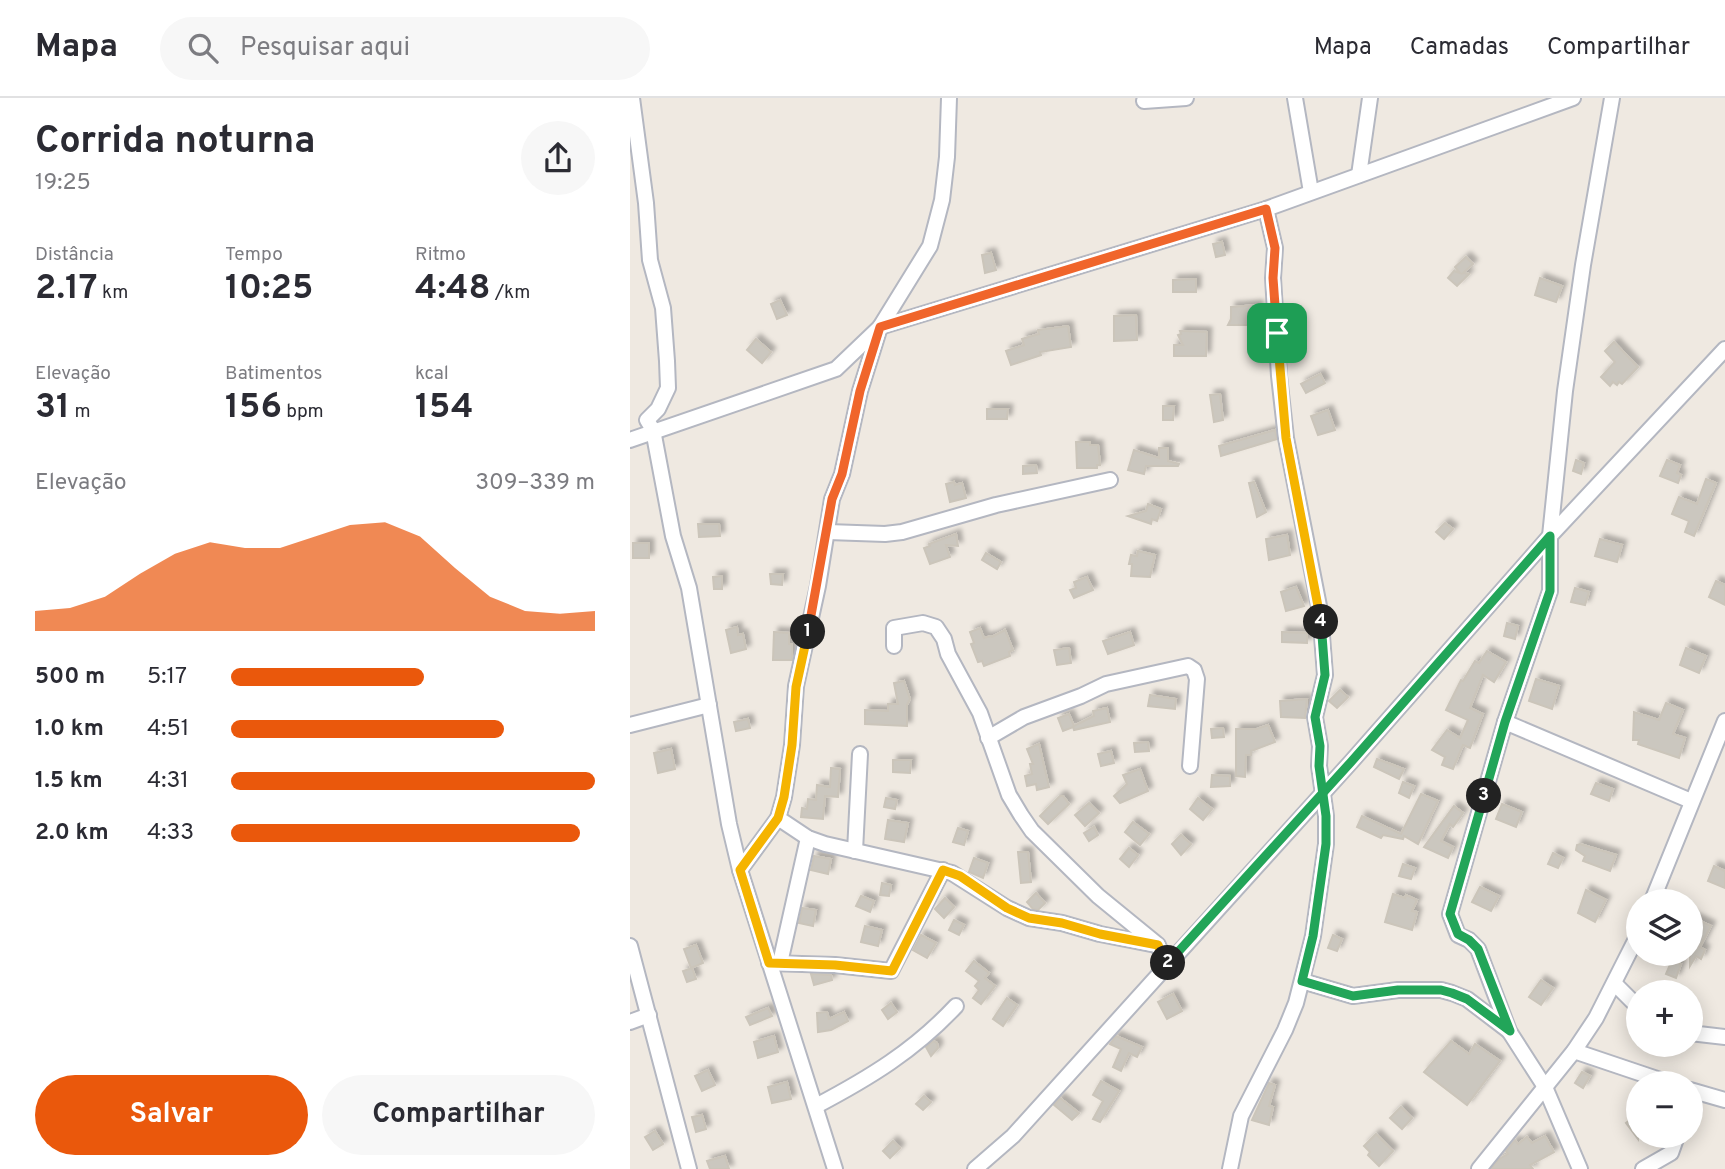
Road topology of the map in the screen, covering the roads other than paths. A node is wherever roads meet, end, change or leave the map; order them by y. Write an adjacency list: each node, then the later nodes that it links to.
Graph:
1 (632, 98): 14 (street)
2 (948, 98): 12 (street)
3 (1186, 98): 8 (street)
4 (1295, 98): 10 (street)
5 (1370, 98): 9 (street)
6 (1573, 98): 9 (street)
7 (1612, 98): 18 (street)
8 (1144, 101)
9 (1359, 175): 10 (street)
10 (1311, 192): 11 (street)
11 (1266, 209): 12 (street); 28 (street)
12 (880, 327): 14 (street); 17 (street)
13 (1725, 349): 18 (street)
14 (653, 430): 15 (street); 20 (street)
15 (630, 440)
16 (1110, 480): 17 (street)
17 (828, 532): 30 (street)
18 (1550, 536): 22 (street); 28 (street)
19 (894, 646): 24 (street)
20 (709, 705): 23 (street); 33 (street)
21 (1725, 721): 26 (street)
22 (1505, 722): 29 (street); 47 (street)
23 (630, 725)
24 (988, 737): 27 (street); 36 (street)
25 (860, 754): 32 (street)
26 (1718, 756): 29 (street)
27 (1189, 766)
28 (1324, 792): 40 (street); 41 (street)
29 (1691, 802): 35 (street)
30 (778, 818): 31 (street); 33 (street)
31 (808, 838): 32 (street); 39 (street)
32 (855, 851): 34 (street)
33 (740, 870): 39 (street)
34 (943, 870): 36 (street); 39 (street)
35 (1657, 889)
36 (1158, 945): 40 (street)
37 (630, 946): 45 (street)
38 (1626, 961): 42 (street)
39 (775, 963): 55 (street)
40 (1166, 965): 59 (street)
41 (1302, 981): 47 (street); 60 (street)
42 (1615, 984): 43 (street); 50 (street)
43 (1626, 995)
44 (956, 1006): 55 (street)
45 (649, 1015): 46 (street); 57 (street)
46 (630, 1022)
47 (1510, 1031): 52 (street)
48 (1703, 1034): 49 (street)
49 (1725, 1037)
50 (1574, 1051): 51 (street); 52 (street)
51 (1633, 1071)
52 (1545, 1087): 61 (street); 62 (street)
53 (1703, 1094): 54 (street)
54 (1725, 1100)
55 (816, 1106): 58 (street)
56 (1673, 1148): 63 (street)
57 (689, 1169)
58 (835, 1169)
59 (975, 1169)
60 (1230, 1169)
61 (1479, 1169)
62 (1580, 1169)
63 (1643, 1169)

